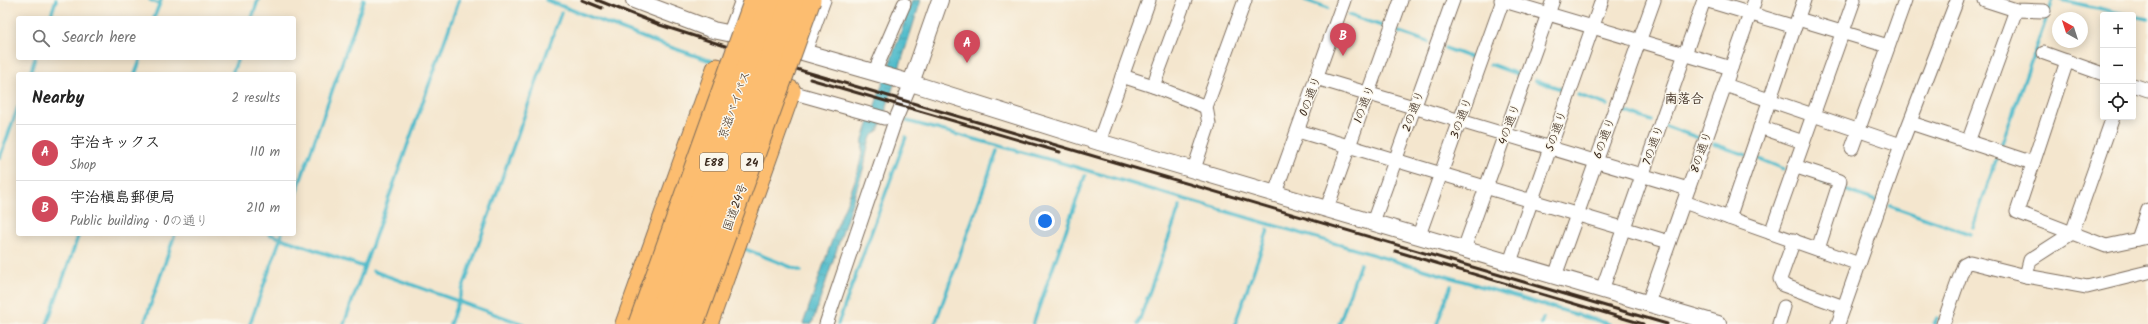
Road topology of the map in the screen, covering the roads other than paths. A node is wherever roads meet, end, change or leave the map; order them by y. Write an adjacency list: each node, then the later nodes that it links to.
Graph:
1 (634, 0): 33 (street)
2 (742, 0): 33 (street)
3 (755, 0): 108 (highway, bridge)
4 (772, 0): 109 (highway, 京滋バイパス / E88, bridge)
5 (792, 0): 110 (highway, 京滋バイパス / E88, bridge)
6 (810, 0): 111 (highway, 国道24号 / 24, bridge)
7 (824, 0): 37 (street)
8 (940, 0): 47 (street)
9 (1149, 0): 45 (street)
10 (1185, 0): 49 (street)
11 (1245, 0): 55 (street)
12 (1344, 0): 46 (street, 0の通り)
13 (1401, 0): 53 (street, 1の通り)
14 (1453, 0): 56 (street, 2の通り)
15 (1502, 0): 30 (street); 60 (street, 3の通り)
16 (1553, 0): 30 (street, 4の通り)
17 (1602, 0): 32 (street, 5の通り)
18 (1654, 0): 35 (street, 6の通り)
19 (1704, 0): 29 (street); 39 (street, 7の通り)
20 (1755, 0): 29 (street, 8の通り)
21 (1804, 0): 31 (street)
22 (1854, 0): 34 (street)
23 (1905, 0): 36 (street)
24 (1957, 0): 61 (street)
25 (1985, 0): 27 (street)
26 (904, 4): 44 (street)
27 (2016, 10): 28 (street); 68 (street)
28 (2044, 11)
29 (1750, 13): 31 (street); 41 (street, 8の通り)
30 (1548, 14): 32 (street); 65 (street, 4の通り)
31 (1796, 23): 34 (street); 54 (street)
32 (1593, 27): 35 (street); 71 (street, 5の通り)
33 (730, 32): 37 (street)
34 (1843, 33): 36 (street); 57 (street)
35 (1639, 41): 39 (street); 74 (street, 6の通り)
36 (1888, 46): 63 (street)
37 (805, 52): 44 (street)
38 (2044, 53): 40 (street)
39 (1685, 54): 41 (street); 79 (street, 7の通り)
40 (2067, 61): 43 (street); 75 (street)
41 (1731, 68): 48 (street, 8の通り)
42 (717, 69): 52 (street); 107 (highway)
43 (2100, 73)
44 (883, 75): 47 (street)
45 (1122, 76): 49 (street); 66 (street)
46 (1316, 78): 53 (street); 64 (street, 0の通り)
47 (911, 83): 66 (street); 113 (street)
48 (1725, 85): 54 (street); 82 (street, 8の通り)
49 (1153, 86): 55 (street)
50 (2136, 86): 51 (street)
51 (2148, 90)
52 (790, 92): 58 (street); 112 (highway)
53 (1368, 94): 56 (street); 70 (street, 1の通り)
54 (1770, 100): 57 (street); 62 (street)
55 (1206, 107): 77 (street)
56 (1414, 107): 60 (street); 73 (street, 2の通り)
57 (1813, 115): 63 (street); 67 (street)
58 (884, 118)
59 (2112, 120): 91 (street)
60 (1460, 121): 65 (street); 78 (street, 3の通り)
61 (1911, 123): 68 (street); 69 (street)
62 (1760, 127): 67 (street); 87 (street)
63 (1858, 130): 69 (street); 72 (street)
64 (1298, 131): 70 (street); 81 (street, 0の通り)
65 (1505, 135): 71 (street); 80 (street, 4の通り)
66 (1099, 142): 77 (street)
67 (1803, 142): 76 (street)
68 (1968, 142): 75 (street)
69 (1902, 145): 99 (street)
70 (1349, 146): 73 (street); 84 (street, 1の通り)
71 (1550, 148): 74 (street); 83 (street, 5の通り)
72 (1852, 148)
73 (1395, 160): 78 (street); 88 (street, 2の通り)
74 (1596, 162): 79 (street); 86 (street, 6の通り)
75 (2033, 163): 91 (street)
76 (1794, 166): 90 (street); 97 (street)
77 (1194, 169): 81 (street)
78 (1441, 174): 80 (street); 92 (street, 3の通り)
79 (1642, 176): 82 (street); 89 (street, 7の通り)
80 (1486, 187): 83 (street); 96 (street, 4の通り)
81 (1275, 193): 84 (street)
82 (1686, 195): 87 (street); 95 (street, 8の通り)
83 (1532, 201): 86 (street); 98 (street, 5の通り)
84 (1327, 208): 88 (street)
85 (2148, 210): 93 (street)
86 (1577, 214): 89 (street); 101 (street, 6の通り)
87 (1729, 218): 90 (street)
88 (1373, 222): 92 (street)
89 (1623, 228): 95 (street); 103 (street, 7の通り)
90 (1771, 232): 94 (street)
91 (2072, 233): 93 (street); 102 (street)
92 (1419, 235): 96 (street)
93 (2143, 238)
94 (1794, 240): 97 (street); 106 (street)
95 (1669, 242): 104 (street, 8の通り)
96 (1464, 249): 98 (street)
97 (1818, 249): 99 (street)
98 (1510, 262): 101 (street)
99 (1859, 264): 106 (street)
100 (2148, 272): 102 (street)
101 (1555, 276): 103 (street)
102 (2026, 276): 117 (street)
103 (1602, 290): 104 (street)
104 (1648, 303): 114 (street)
105 (1784, 307): 115 (street)
106 (1844, 307): 116 (street)
107 (626, 324)
108 (639, 324)
109 (657, 324)
110 (677, 324)
111 (693, 324)
112 (707, 324)
113 (826, 324)
114 (1718, 324)
115 (1779, 324)
116 (1838, 324)
117 (1943, 324)

